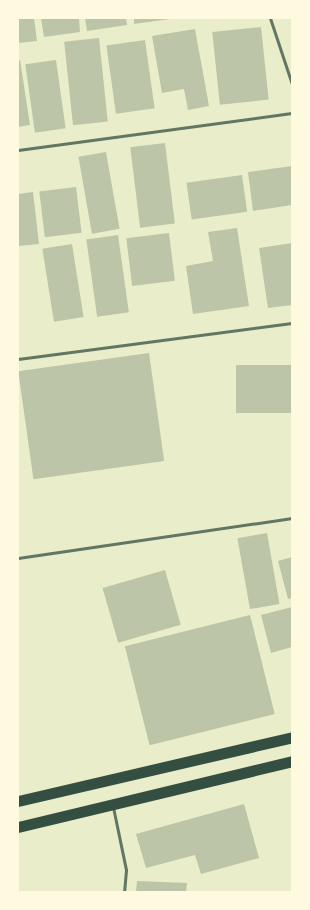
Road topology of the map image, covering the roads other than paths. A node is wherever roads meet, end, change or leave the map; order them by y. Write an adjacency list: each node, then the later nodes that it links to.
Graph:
1 (270, 18): 2 (lane)
2 (292, 84)
3 (292, 113): 4 (lane)
4 (18, 150)
5 (292, 323): 6 (lane)
6 (18, 359)
7 (292, 518): 8 (lane)
8 (18, 558)
9 (292, 737): 11 (highway)
10 (292, 761): 12 (highway)
11 (18, 801)
12 (113, 804): 13 (highway); 14 (lane)
13 (18, 827)
14 (124, 892)

